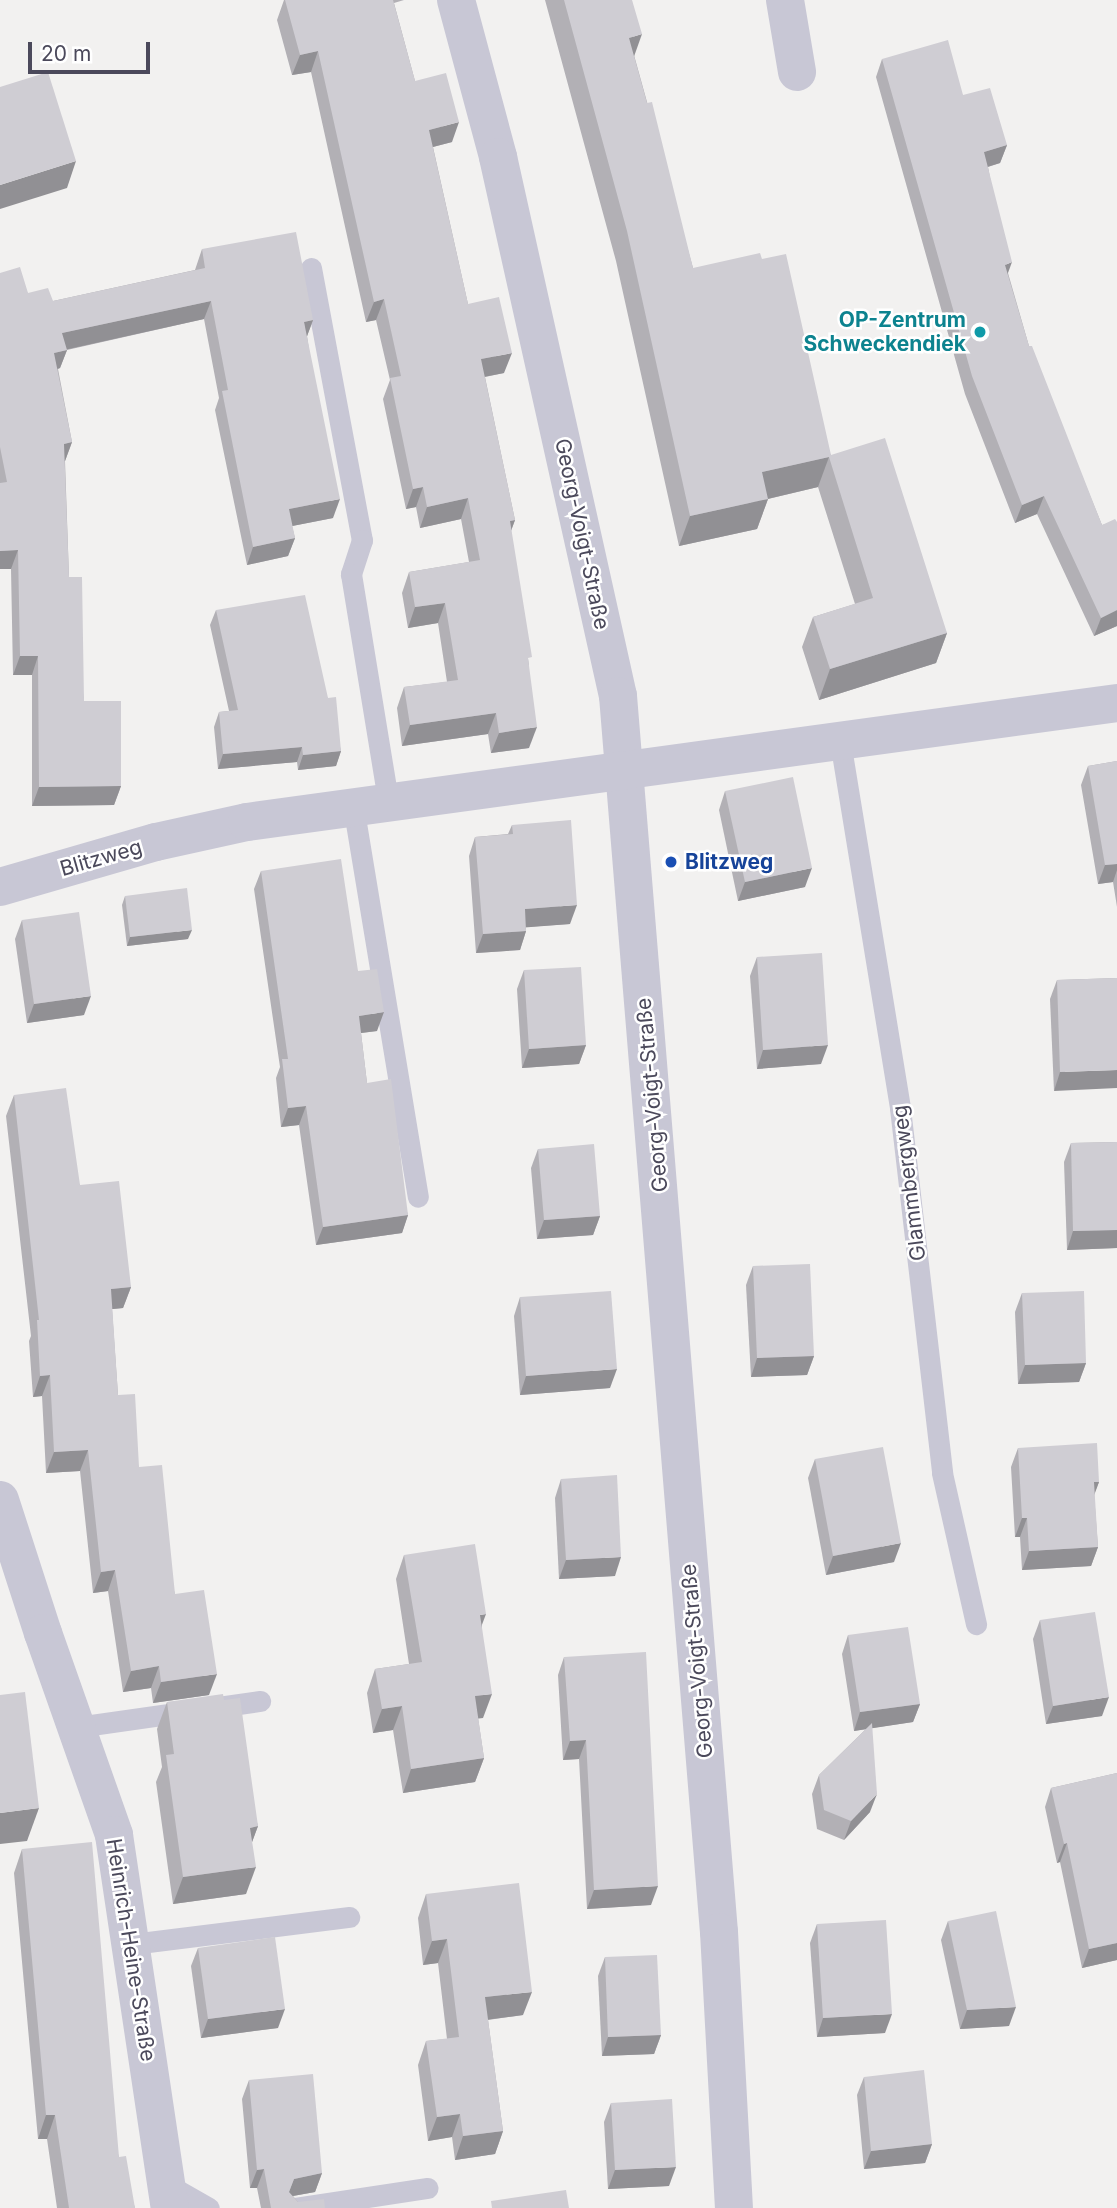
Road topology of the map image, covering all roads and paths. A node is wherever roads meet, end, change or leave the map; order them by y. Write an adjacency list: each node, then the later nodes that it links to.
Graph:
1 (456, 0): 7 (street, Georg-Voigt-Straße)
2 (785, 0): 3 (street)
3 (797, 72)
4 (311, 268): 8 (lane)
5 (1117, 703): 6 (street, Blitzweg)
6 (840, 741): 7 (street, Blitzweg); 12 (lane, Glammbergweg)
7 (625, 772): 8 (street, Blitzweg); 21 (street, Georg-Voigt-Straße)
8 (371, 803): 9 (street, Blitzweg); 10 (lane)
9 (0, 887)
10 (418, 1197)
11 (0, 1500): 14 (street, Heinrich-Heine-Straße)
12 (976, 1624)
13 (260, 1701): 14 (lane)
14 (77, 1727): 16 (street, Heinrich-Heine-Straße)
15 (349, 1917): 16 (lane)
16 (132, 1944): 18 (street, Heinrich-Heine-Straße)
17 (427, 2188): 20 (lane)
18 (169, 2196): 19 (lane)
19 (209, 2208)
20 (295, 2208)
21 (734, 2208)

